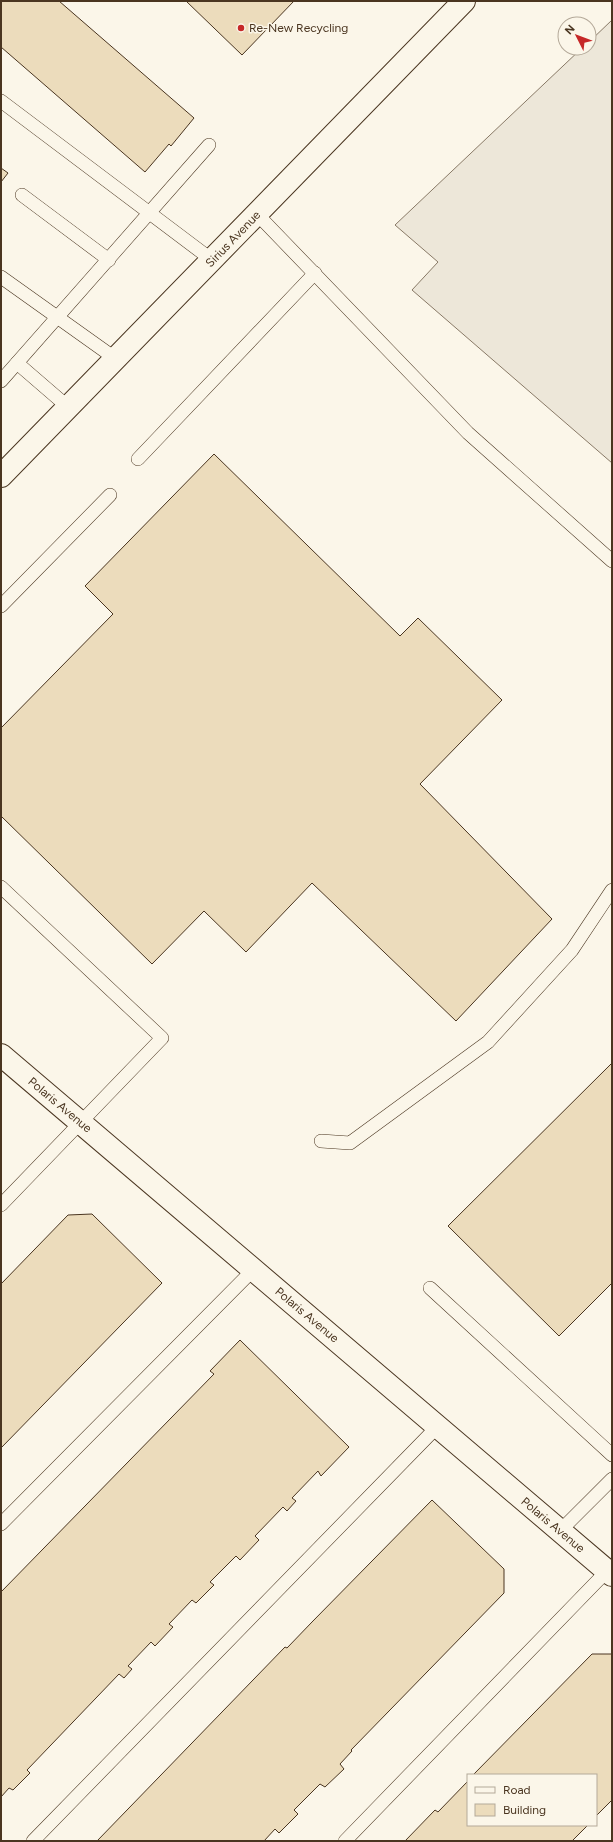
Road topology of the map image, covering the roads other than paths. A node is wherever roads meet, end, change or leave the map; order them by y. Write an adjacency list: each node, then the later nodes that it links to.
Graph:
1 (464, 1): 6 (street, Sirius Avenue)
2 (1, 100): 5 (lane)
3 (209, 145): 5 (lane)
4 (22, 195): 7 (lane)
5 (150, 212): 7 (lane); 8 (lane)
6 (257, 214): 8 (street, Sirius Avenue); 9 (lane)
7 (109, 260): 11 (lane)
8 (212, 260): 12 (street, Sirius Avenue)
9 (315, 273): 16 (lane); 19 (lane)
10 (1, 277): 11 (lane)
11 (58, 318): 12 (lane); 13 (lane)
12 (116, 359): 15 (street, Sirius Avenue)
13 (17, 363): 14 (lane); 15 (lane)
14 (1, 381)
15 (68, 407): 17 (street, Sirius Avenue)
16 (138, 459)
17 (3, 470)
18 (110, 495): 20 (lane)
19 (612, 561)
20 (1, 606)
21 (1, 887): 24 (lane)
22 (612, 890): 25 (lane)
23 (1, 1055): 24 (street, Polaris Avenue)
24 (80, 1123): 26 (lane); 27 (street, Polaris Avenue)
25 (321, 1141)
26 (1, 1205)
27 (253, 1270): 29 (street, Polaris Avenue); 32 (lane)
28 (430, 1288): 30 (lane)
29 (437, 1427): 33 (street, Polaris Avenue); 35 (lane)
30 (612, 1455)
31 (612, 1479): 33 (lane)
32 (1, 1524)
33 (560, 1531): 34 (street, Polaris Avenue)
34 (609, 1573): 36 (lane)
35 (33, 1841)
36 (345, 1841)

